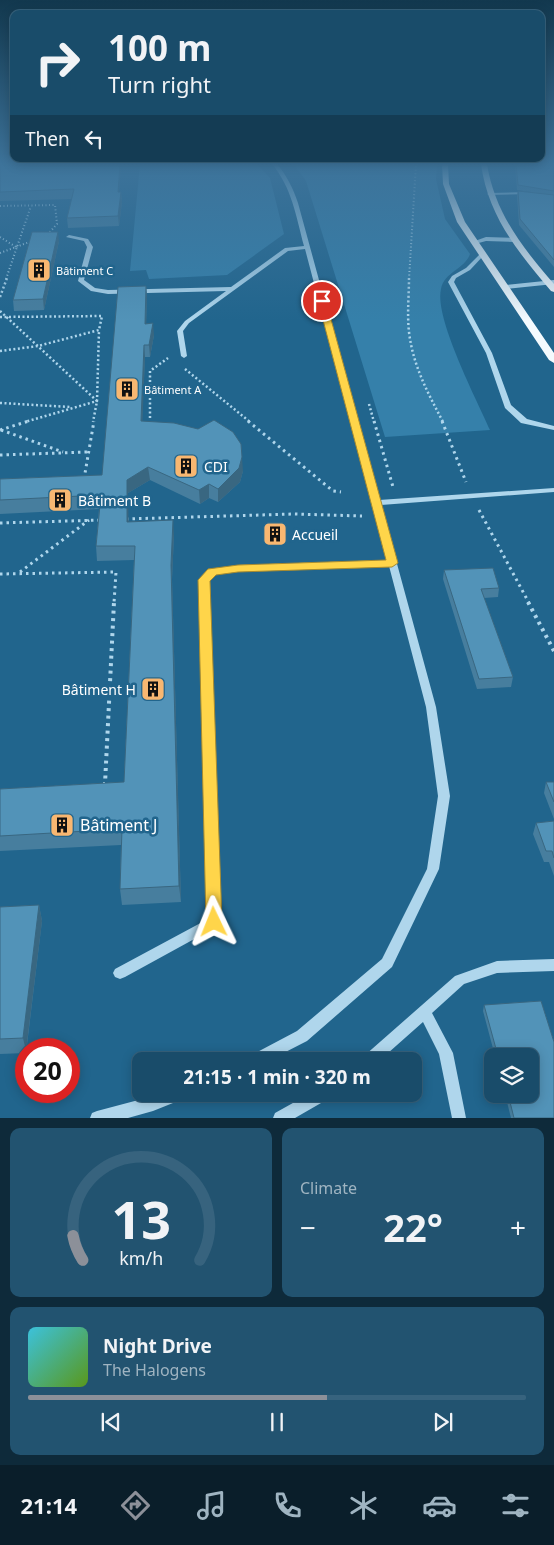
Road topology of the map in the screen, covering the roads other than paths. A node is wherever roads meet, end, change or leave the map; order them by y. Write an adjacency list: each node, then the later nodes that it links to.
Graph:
1 (298, 216): 7 (street)
2 (458, 216): 6 (main road)
3 (499, 216): 5 (main road)
4 (69, 237): 11 (street)
5 (514, 240): 6 (street); 9 (main road)
6 (475, 242): 8 (main road)
7 (307, 247): 11 (street); 16 (street)
8 (482, 254): 10 (main road); 14 (street)
9 (552, 285): 10 (street)
10 (505, 287): 13 (main road)
11 (230, 289): 12 (street)
12 (184, 356)
13 (554, 360)
14 (554, 428)
15 (554, 490): 16 (street)
16 (377, 508): 17 (street)
17 (392, 563): 19 (street); 21 (street)
18 (554, 965): 20 (street)
19 (120, 973)
20 (424, 1011): 22 (street); 27 (street)
21 (272, 1052)
22 (379, 1052)
23 (158, 1102): 25 (street)
24 (308, 1102): 26 (street)
25 (97, 1118)
26 (280, 1118)
27 (459, 1118)

